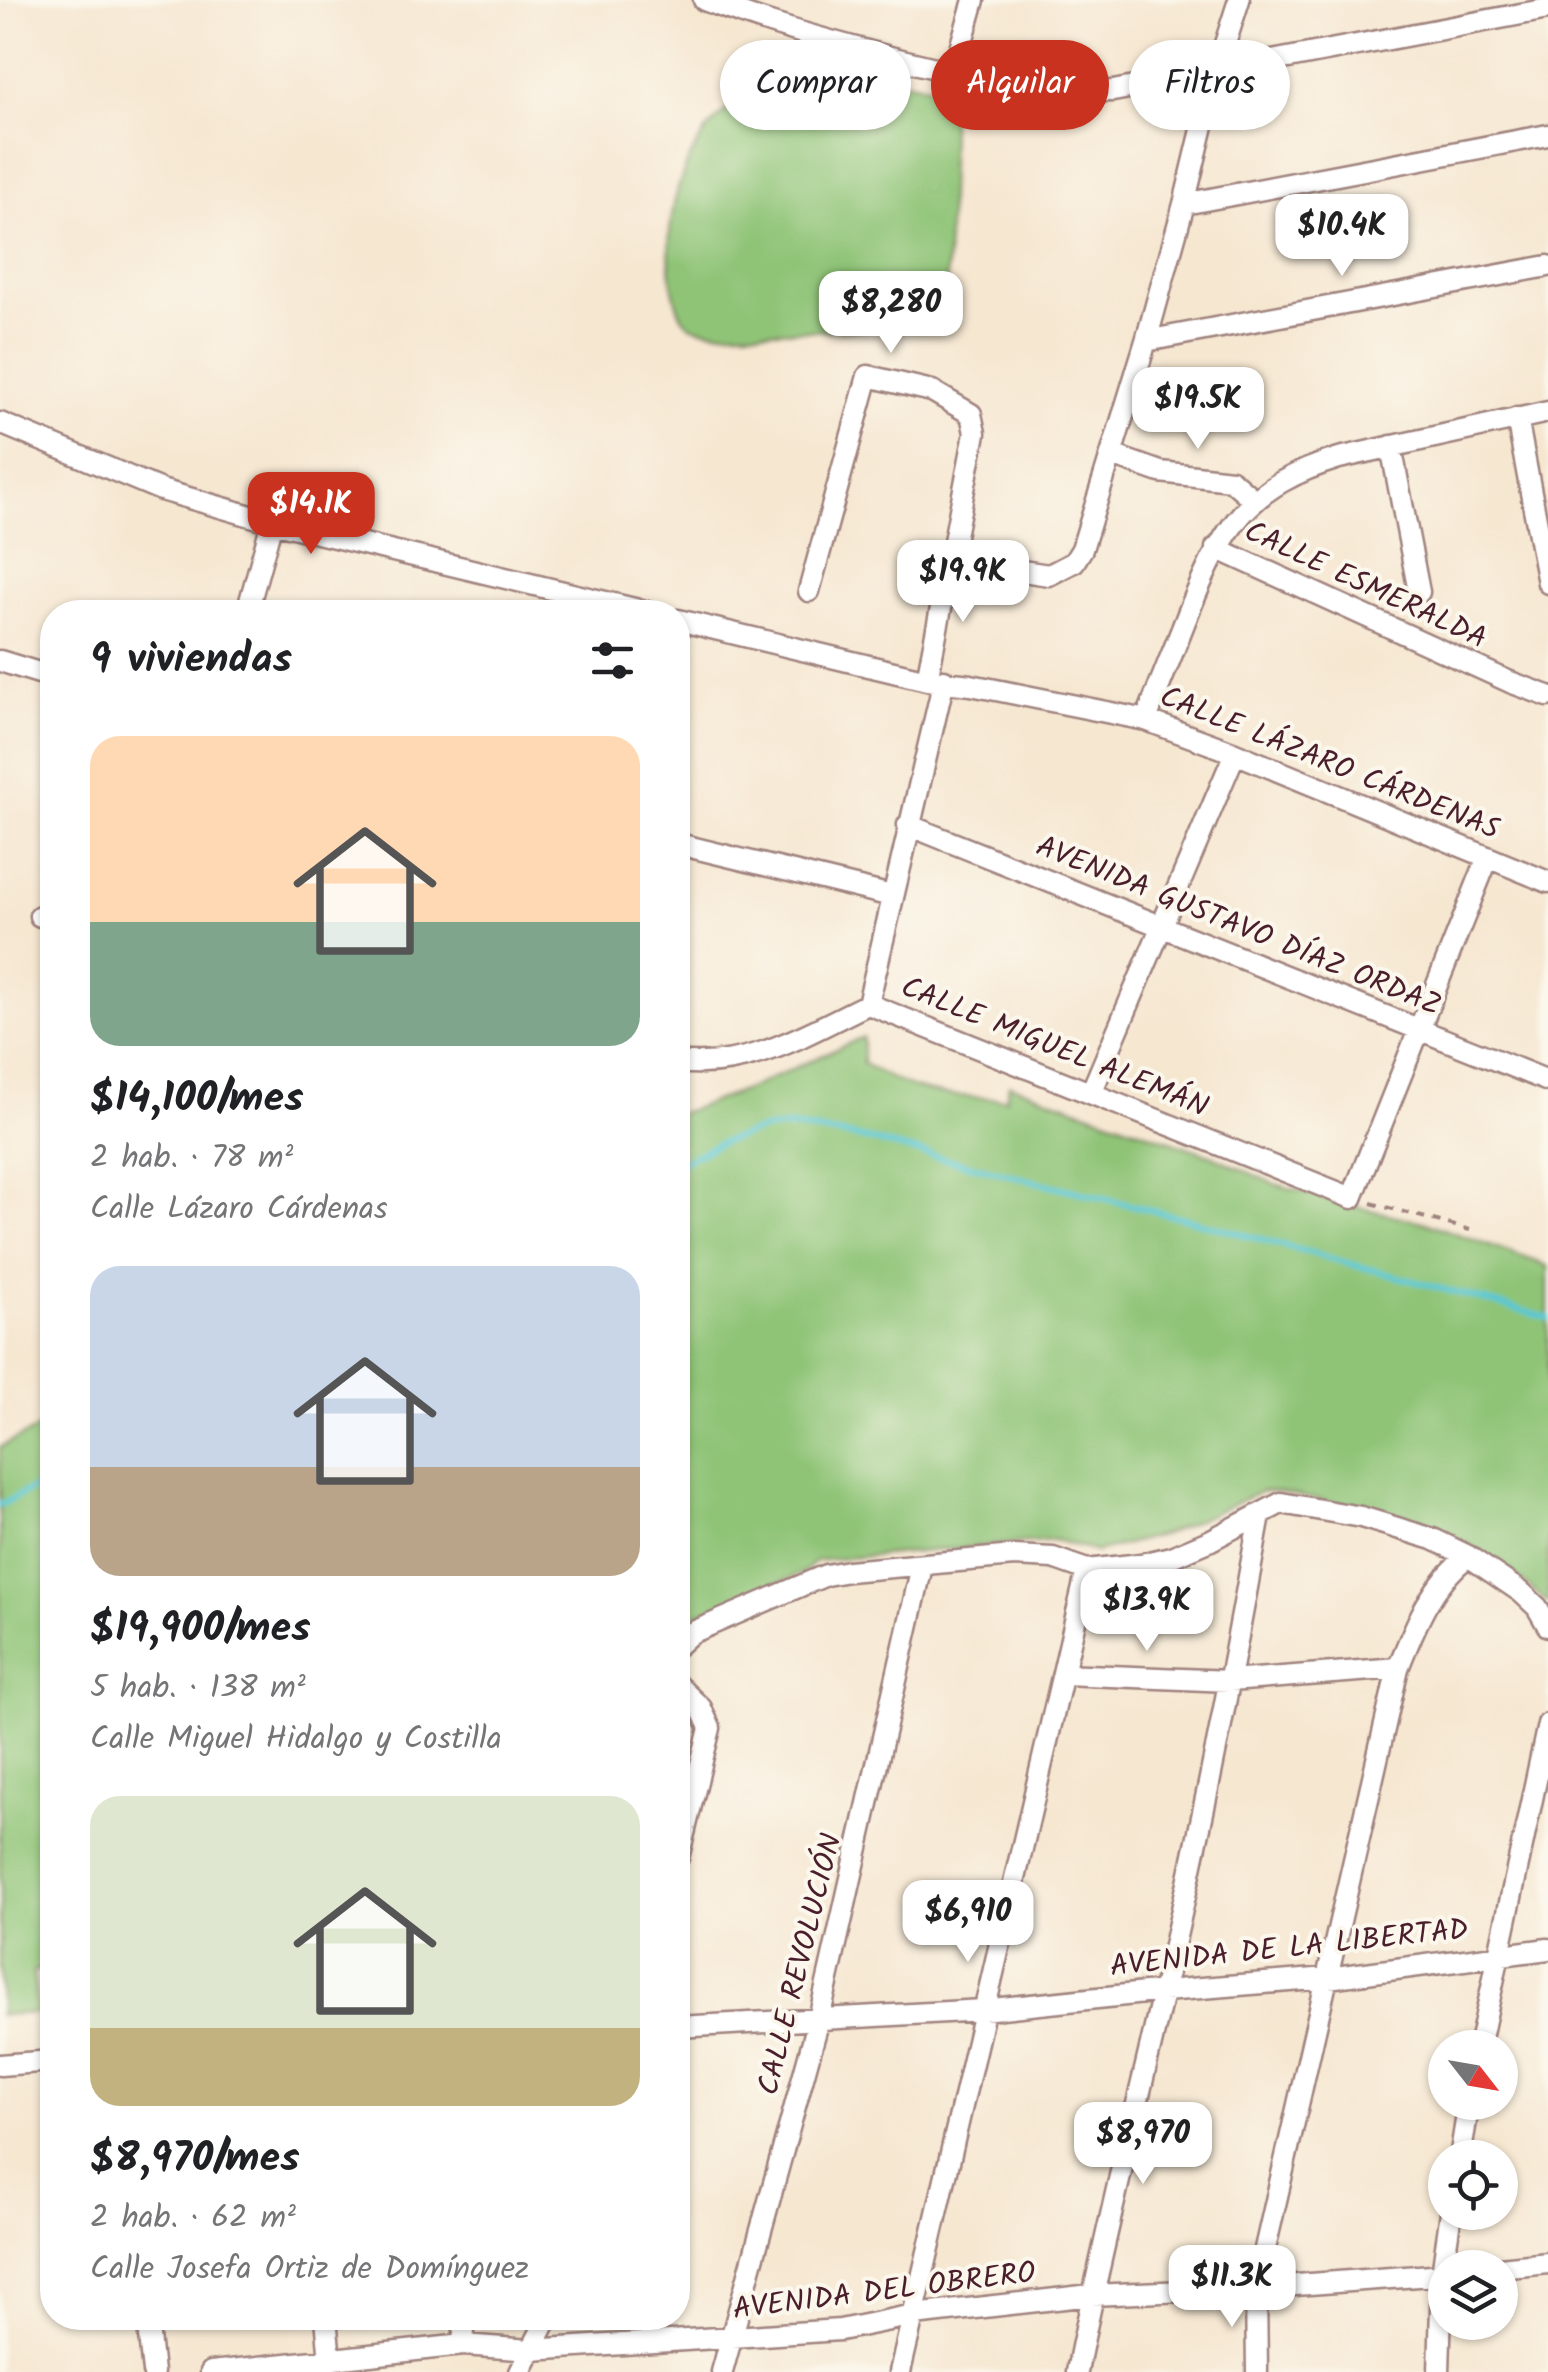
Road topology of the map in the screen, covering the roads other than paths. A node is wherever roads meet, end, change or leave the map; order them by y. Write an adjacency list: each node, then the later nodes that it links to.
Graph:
1 (704, 0): 8 (street)
2 (974, 0): 5 (street)
3 (1238, 0): 6 (street)
4 (1548, 10): 7 (street)
5 (962, 40)
6 (1226, 40)
7 (1290, 58)
8 (931, 66)
9 (1202, 130): 11 (street)
10 (1548, 134): 11 (street)
11 (1184, 204): 13 (street)
12 (1548, 266): 13 (street)
13 (1146, 341): 18 (street)
14 (1548, 412): 15 (street)
15 (1517, 418): 17 (street); 23 (street)
16 (0, 423): 20 (street)
17 (1391, 446): 19 (street); 25 (street)
18 (1112, 455): 19 (street); 22 (street)
19 (1254, 500): 21 (street)
20 (272, 522): 26 (street); 27 (street)
21 (1216, 548): 32 (street, CALLE ESMERALDA); 33 (street)
22 (950, 560): 24 (street); 31 (street)
23 (1548, 583)
24 (809, 591)
25 (1419, 592)
26 (250, 600)
27 (589, 600)
28 (690, 623): 31 (street, CALLE LÁZARO CÁRDENAS)
29 (0, 661): 30 (street)
30 (40, 674)
31 (935, 680): 33 (street, CALLE LÁZARO CÁRDENAS); 35 (street)
32 (1548, 696)
33 (1146, 720): 34 (street, CALLE LÁZARO CÁRDENAS)
34 (1235, 753): 37 (street, CALLE LÁZARO CÁRDENAS); 40 (street)
35 (908, 824): 39 (street); 40 (street, AVENIDA GUSTAVO DÍAZ ORDAZ)
36 (690, 847): 39 (street)
37 (1488, 858): 38 (street, CALLE LÁZARO CÁRDENAS); 42 (street)
38 (1548, 882)
39 (892, 896): 41 (street)
40 (1162, 926): 42 (street, AVENIDA GUSTAVO DÍAZ ORDAZ); 45 (street)
41 (868, 1004): 43 (street, CALLE MIGUEL ALEMÁN); 45 (street, CALLE MIGUEL ALEMÁN)
42 (1420, 1030): 44 (street, AVENIDA GUSTAVO DÍAZ ORDAZ); 45 (street, CALLE MIGUEL ALEMÁN)
43 (690, 1062)
44 (1548, 1081)
45 (1091, 1093)
46 (1260, 1515): 47 (street); 49 (street); 54 (street)
47 (1468, 1556): 50 (street); 52 (street)
48 (922, 1566): 49 (street); 51 (street); 63 (street, CALLE REVOLUCIÓN)
49 (1087, 1570): 53 (street)
50 (1548, 1626)
51 (690, 1634)
52 (1398, 1668): 54 (street); 60 (street)
53 (1063, 1674): 54 (street); 62 (street)
54 (1230, 1681): 61 (street)
55 (690, 1697): 57 (street)
56 (1548, 1724): 59 (street)
57 (690, 1809)
58 (1548, 1949): 59 (street, AVENIDA DE LA LIBERTAD)
59 (1497, 1954): 60 (street, AVENIDA DE LA LIBERTAD); 65 (street)
60 (1328, 1978): 61 (street, AVENIDA DE LA LIBERTAD); 71 (street)
61 (1164, 1991): 62 (street, AVENIDA DE LA LIBERTAD); 72 (street)
62 (983, 2010): 63 (street, AVENIDA DE LA LIBERTAD); 73 (street)
63 (819, 2019): 64 (street, AVENIDA DE LA LIBERTAD); 78 (street, CALLE REVOLUCIÓN)
64 (690, 2026)
65 (1483, 2030)
66 (40, 2062): 67 (street)
67 (0, 2066)
68 (1548, 2263): 69 (street)
69 (1518, 2266)
70 (1428, 2275): 71 (street, AVENIDA DEL OBRERO)
71 (1256, 2288): 72 (street, AVENIDA DEL OBRERO); 89 (street)
72 (1091, 2295): 73 (street, AVENIDA DEL OBRERO); 88 (street)
73 (914, 2316): 78 (street, AVENIDA DEL OBRERO); 87 (street)
74 (149, 2330): 83 (street)
75 (327, 2330): 82 (street)
76 (464, 2330): 80 (street)
77 (542, 2330): 81 (street)
78 (731, 2338): 81 (street, AVENIDA DEL OBRERO); 86 (street, CALLE REVOLUCIÓN)
79 (1441, 2340): 90 (street)
80 (463, 2346): 81 (street, AVENIDA DEL OBRERO); 82 (street, AVENIDA DEL OBRERO)
81 (531, 2350): 85 (street)
82 (330, 2365): 84 (street, AVENIDA DEL OBRERO)
83 (152, 2372)
84 (211, 2372)
85 (520, 2372)
86 (722, 2372)
87 (900, 2372)
88 (1076, 2372)
89 (1257, 2372)
90 (1439, 2372)

